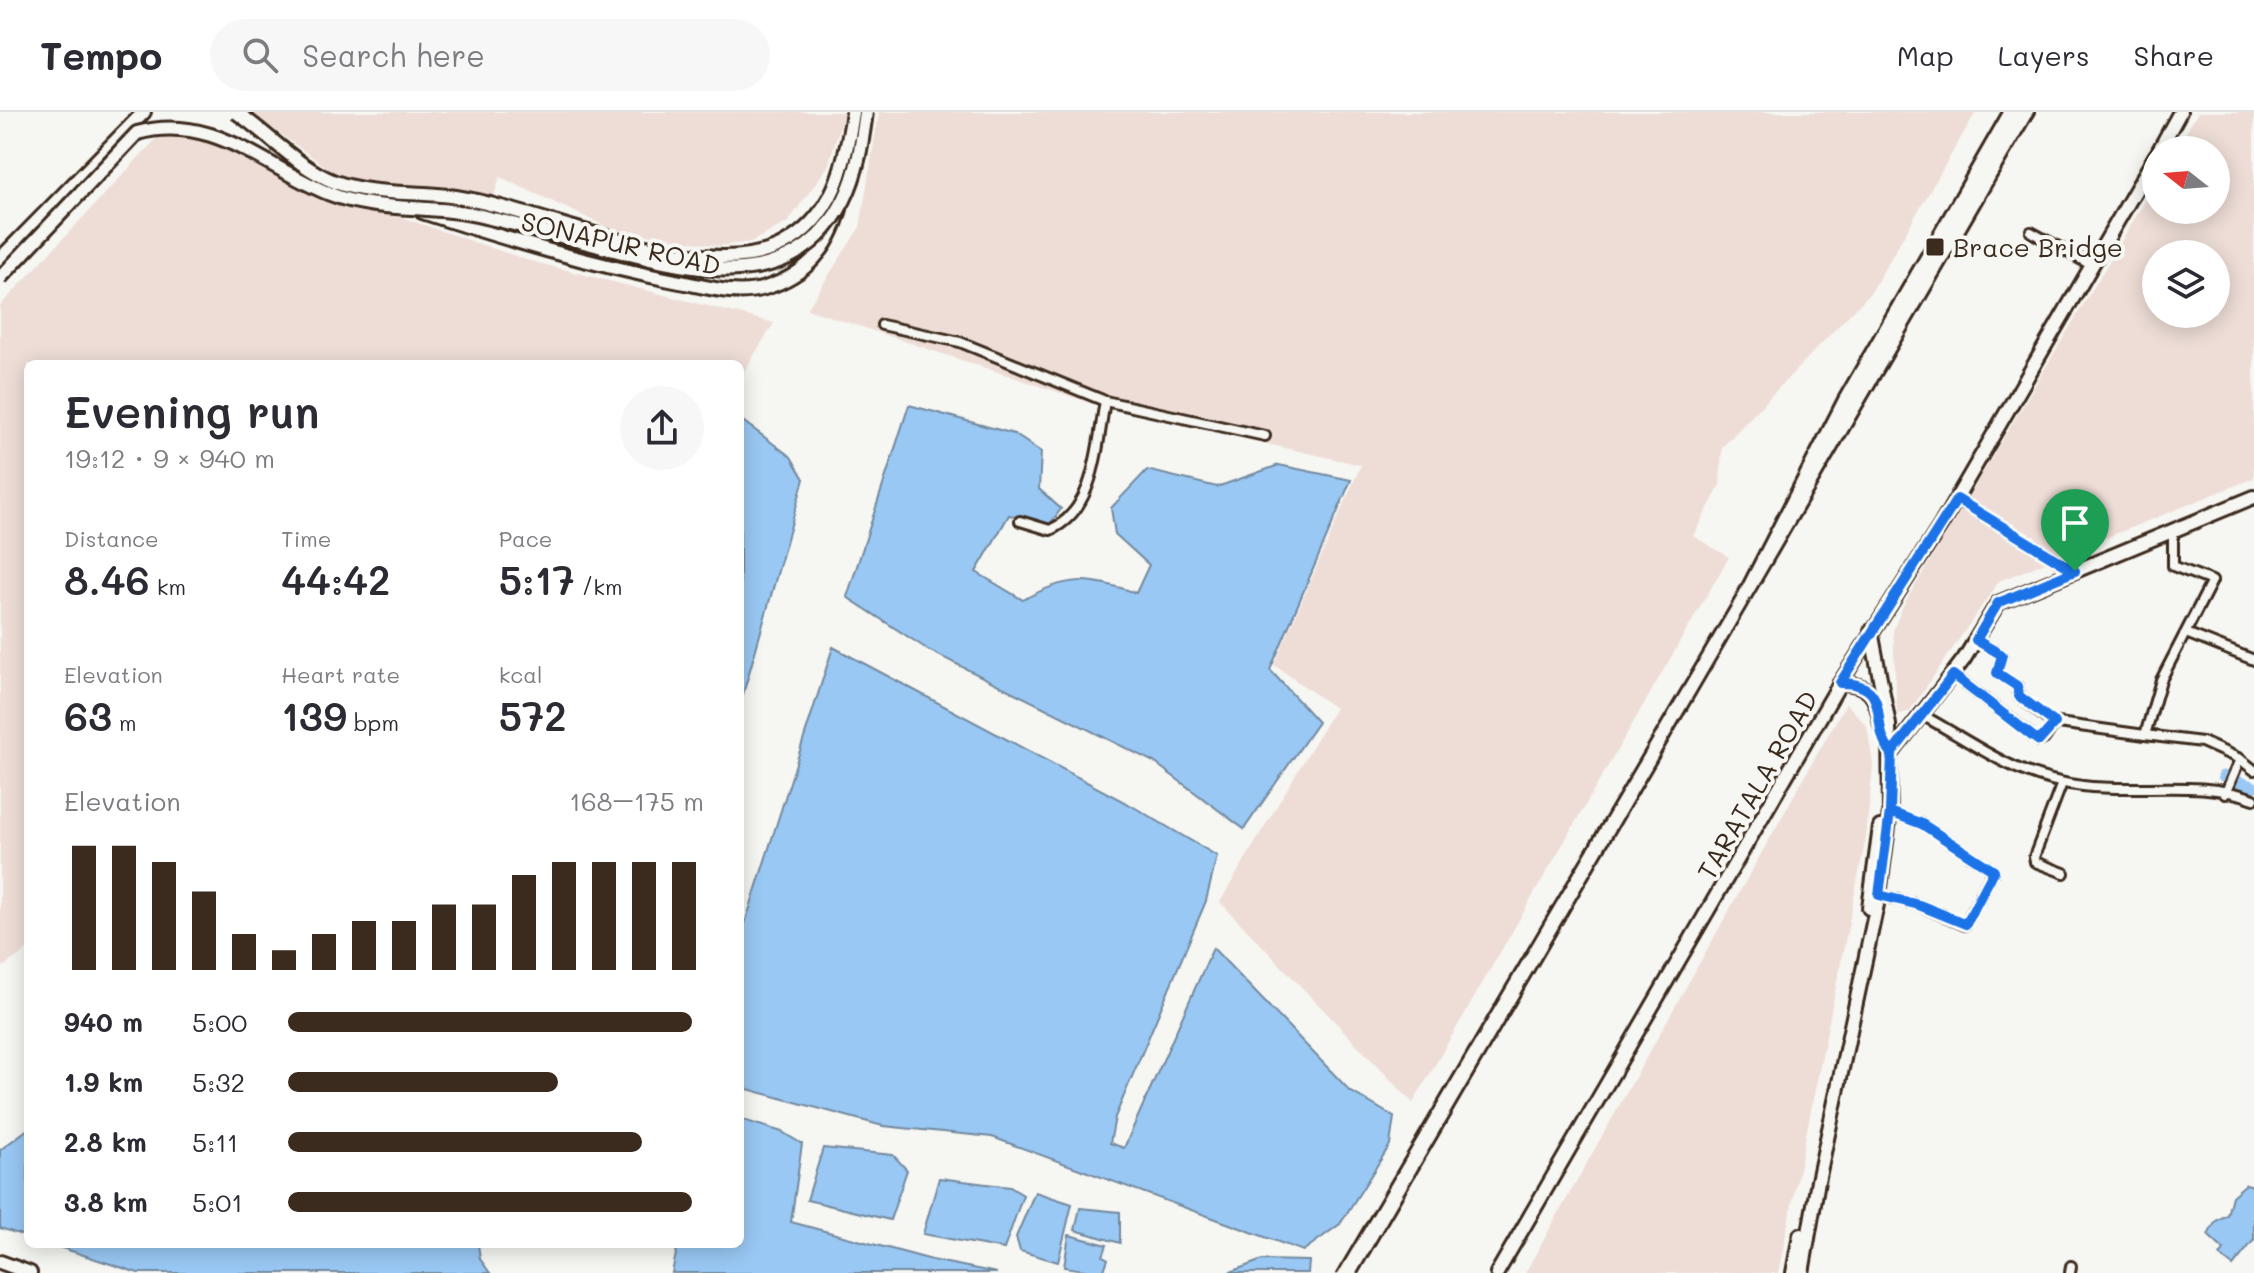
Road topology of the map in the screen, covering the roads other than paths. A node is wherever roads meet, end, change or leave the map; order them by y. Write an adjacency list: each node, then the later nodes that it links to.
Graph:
1 (144, 112): 10 (main road)
2 (853, 112): 6 (main road, bridge)
3 (864, 112): 6 (main road, bridge); 6 (main road, SONAPUR ROAD)
4 (2180, 112): 7 (main road)
5 (167, 115): 12 (main road, bridge)
6 (234, 115)
7 (2167, 136)
8 (2142, 180): 11 (main road, TARATALA ROAD)
9 (2031, 232): 11 (street)
10 (0, 259)
11 (2093, 266): 17 (main road, TARATALA ROAD)
12 (0, 278)
13 (882, 325): 14 (street)
14 (1105, 401): 15 (street); 18 (street)
15 (1265, 436)
16 (2254, 497): 19 (main road)
17 (1957, 499): 20 (street); 21 (main road, TARATALA ROAD)
18 (1020, 521)
19 (2173, 532): 20 (main road); 22 (street)
20 (2075, 571): 23 (main road)
21 (1871, 631): 26 (main road, TARATALA ROAD); 30 (main road)
22 (2186, 633): 24 (street); 29 (street)
23 (1976, 640): 25 (main road); 28 (street)
24 (2254, 660)
25 (1953, 675): 27 (main road); 28 (street)
26 (1840, 683): 30 (main road); 41 (main road, TARATALA ROAD)
27 (1922, 715): 30 (main road); 33 (street)
28 (2055, 723): 29 (street)
29 (2145, 735): 31 (street)
30 (1888, 749): 36 (main road); 42 (main road)
31 (2240, 759): 32 (street); 34 (street)
32 (2254, 770)
33 (2062, 783): 34 (street); 37 (street)
34 (2225, 794): 35 (street)
35 (2254, 799)
36 (1890, 812): 38 (main road); 38 (street)
37 (2064, 873)
38 (1879, 895): 43 (main road)
39 (0, 1262): 40 (main road)
40 (30, 1273)
41 (1497, 1273)
42 (1793, 1273)
43 (1802, 1273)

